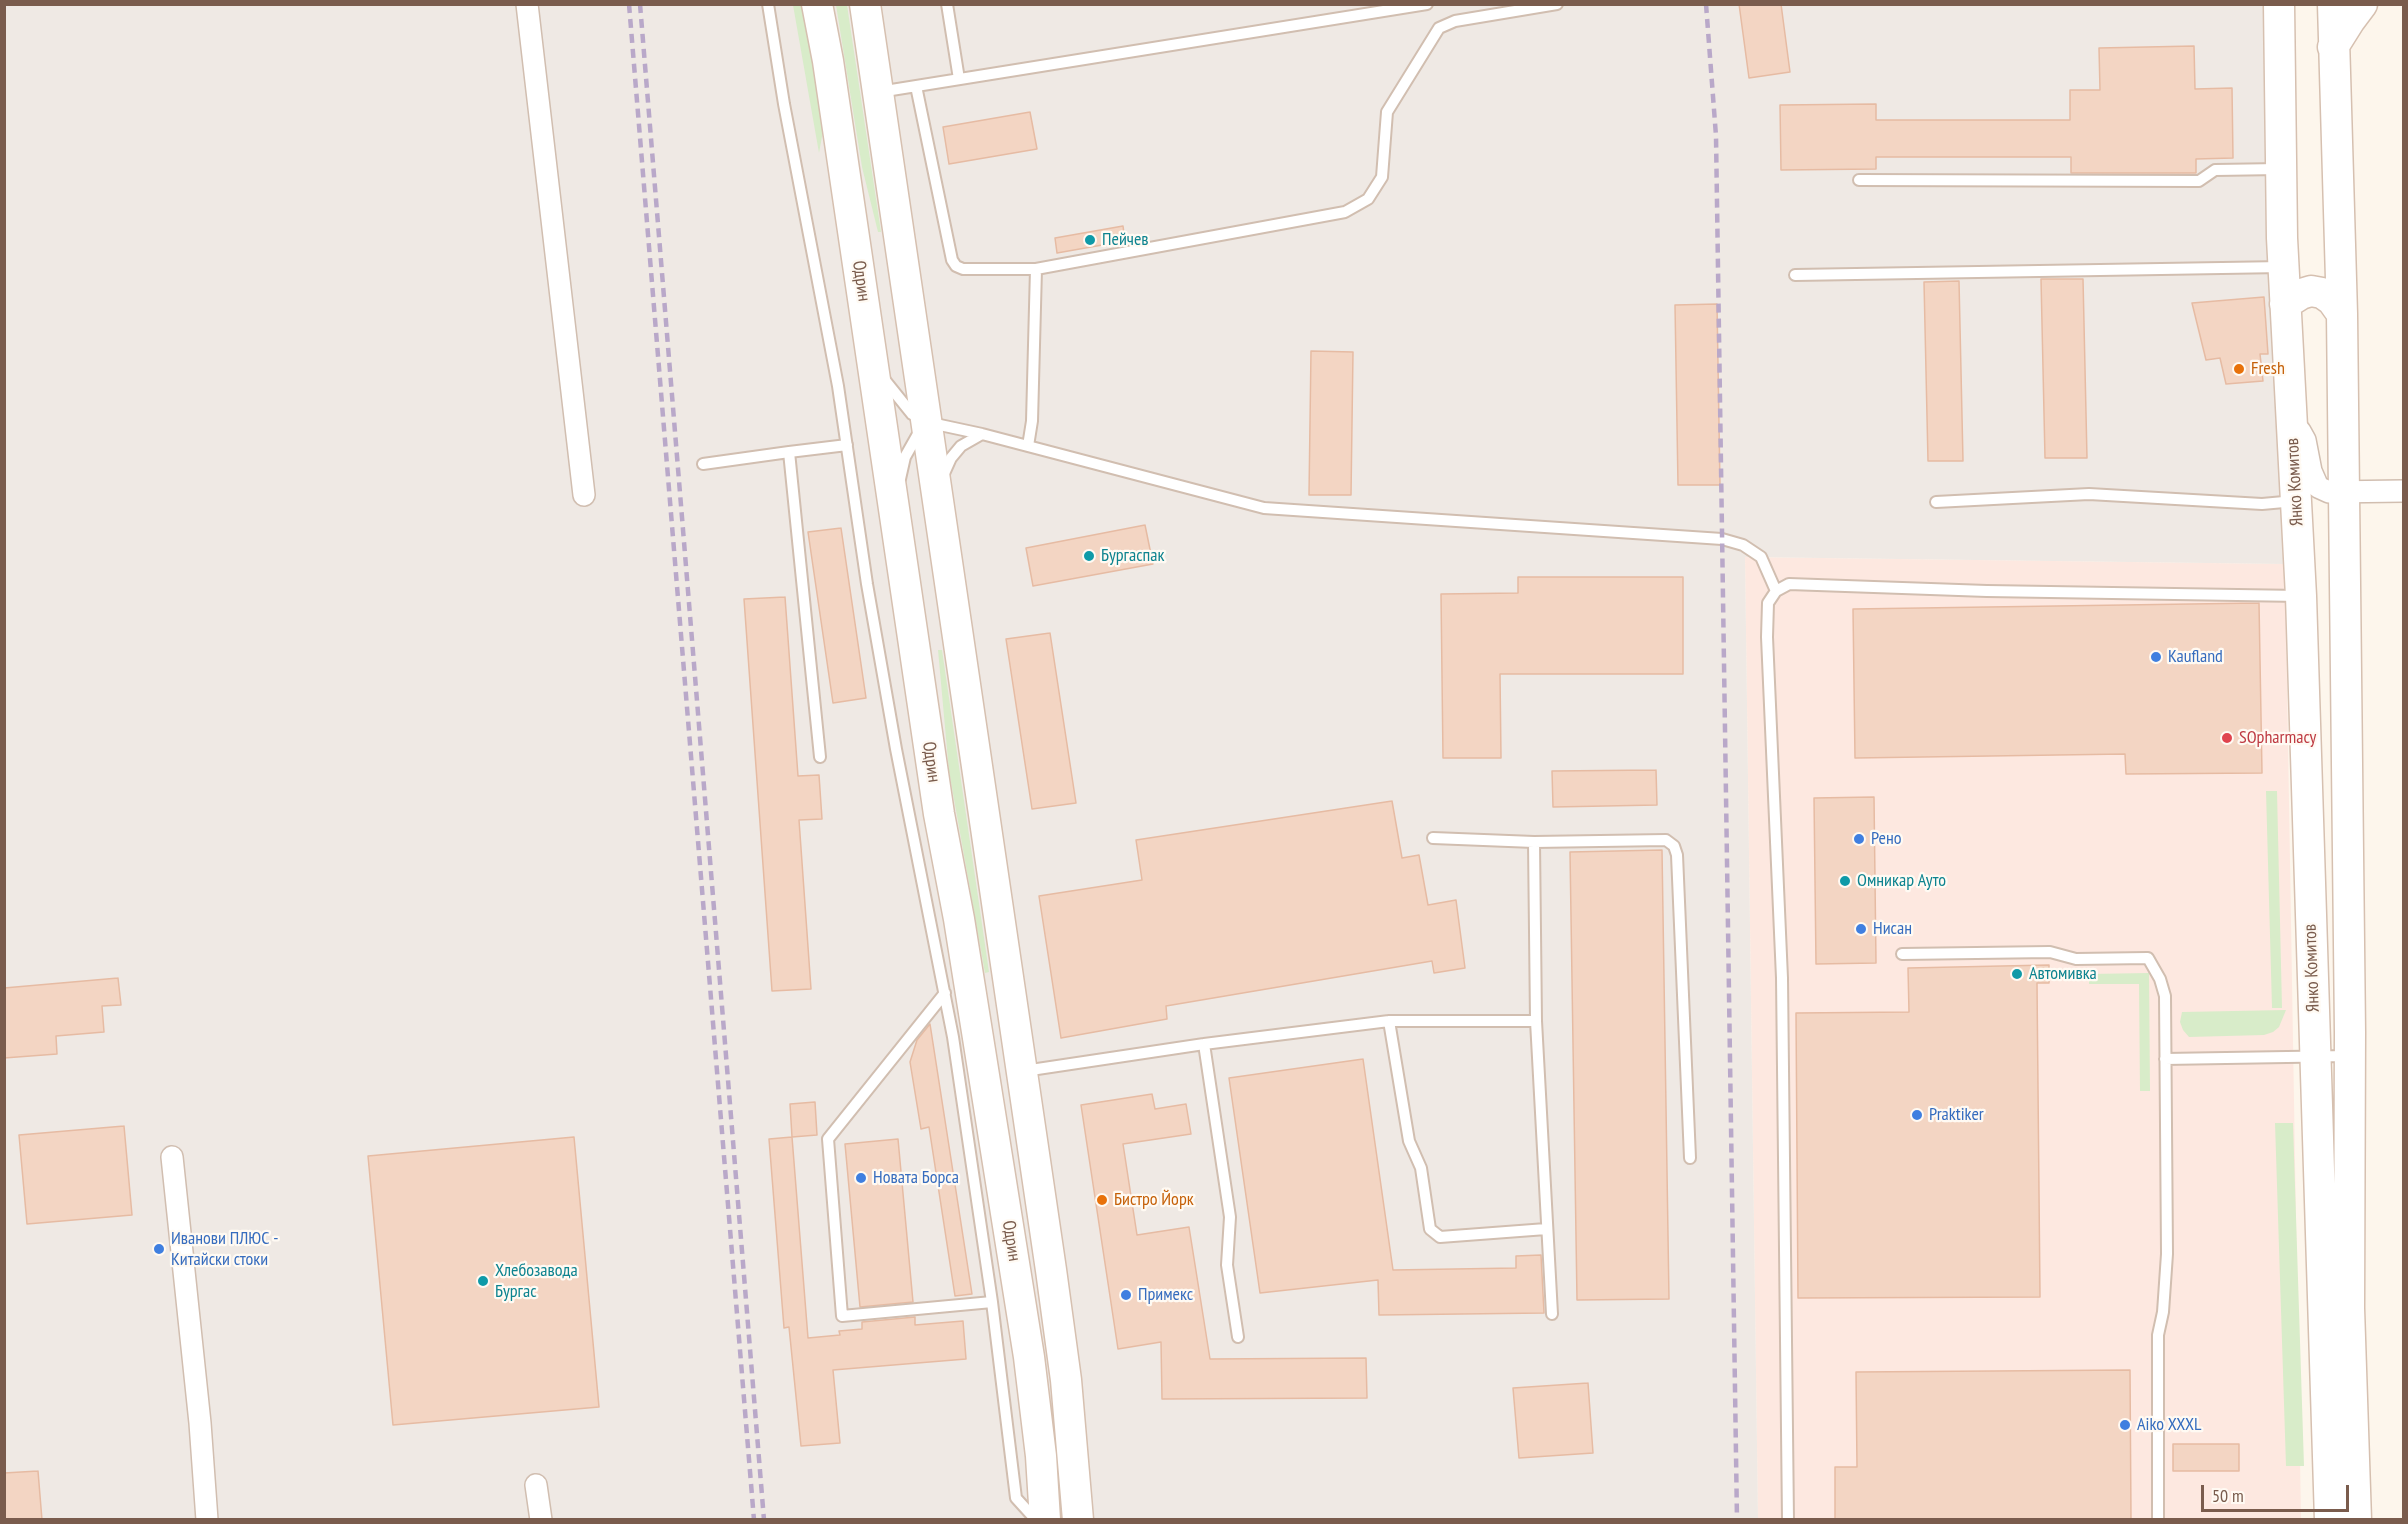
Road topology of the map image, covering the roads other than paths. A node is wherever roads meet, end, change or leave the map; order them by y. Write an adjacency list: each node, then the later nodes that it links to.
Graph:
1 (527, 4): 33 (street)
2 (768, 4): 26 (lane)
3 (817, 4): 22 (main road, Одрин)
4 (866, 4): 14 (main road, Одрин)
5 (947, 4): 12 (lane)
6 (1427, 4): 12 (lane)
7 (1557, 4): 18 (lane)
8 (2279, 4): 15 (main road, Янко Комитов)
9 (2333, 4): 11 (main road, Янко Комитов)
10 (2362, 4): 11 (main road)
11 (2333, 46): 21 (main road, Янко Комитов)
12 (959, 79): 13 (lane)
13 (916, 86): 14 (lane); 18 (lane)
14 (878, 92): 24 (main road, Одрин)
15 (2280, 169): 16 (lane); 17 (main road, Янко Комитов)
16 (1858, 180)
17 (2283, 267): 19 (lane); 20 (main road, Янко Комитов)
18 (1036, 269): 27 (lane)
19 (1795, 275)
20 (2285, 304): 21 (main road); 23 (main road, Янко Комитов)
21 (2342, 314): 31 (main road, Янко Комитов)
22 (873, 364): 24 (lane); 36 (main road, Одрин)
23 (2292, 417): 31 (street, Янко Комитов); 34 (main road, Янко Комитов)
24 (926, 422): 25 (lane); 30 (main road, Одрин); 36 (lane)
25 (982, 434): 27 (lane); 30 (lane)
26 (847, 445): 28 (lane); 44 (lane)
27 (1028, 446): 37 (lane)
28 (789, 452): 29 (lane); 39 (lane)
29 (703, 464)
30 (937, 489): 51 (main road, Одрин)
31 (2344, 491): 32 (street); 48 (main road, Янко Комитов)
32 (2403, 491)
33 (584, 495)
34 (2296, 501): 35 (lane); 38 (main road, Янко Комитов)
35 (1936, 502)
36 (894, 504): 42 (main road, Одрин)
37 (1776, 591): 38 (lane); 65 (lane)
38 (2301, 596): 49 (main road, Янко Комитов)
39 (820, 757)
40 (1433, 838): 41 (lane)
41 (1534, 842): 46 (lane); 53 (lane)
42 (959, 919): 51 (main road); 63 (main road, Одрин)
43 (1902, 954): 50 (lane)
44 (945, 993): 55 (lane); 55 (lane)
45 (1389, 1021): 46 (lane); 47 (lane); 54 (lane)
46 (1536, 1021): 54 (lane)
47 (1204, 1044): 51 (lane); 57 (lane)
48 (2350, 1056): 49 (lane); 59 (main road, Янко Комитов)
49 (2316, 1057): 50 (lane); 59 (main road, Янко Комитов)
50 (2165, 1059): 66 (lane)
51 (1020, 1071): 64 (main road, Одрин)
52 (172, 1157): 60 (street)
53 (1690, 1158)
54 (1546, 1228): 56 (lane)
55 (992, 1302): 62 (lane)
56 (1552, 1314)
57 (1238, 1337)
58 (536, 1485): 61 (street)
59 (2336, 1518)
60 (207, 1520)
61 (541, 1520)
62 (1036, 1520)
63 (1045, 1520)
64 (1078, 1520)
65 (1788, 1520)
66 (2158, 1520)

